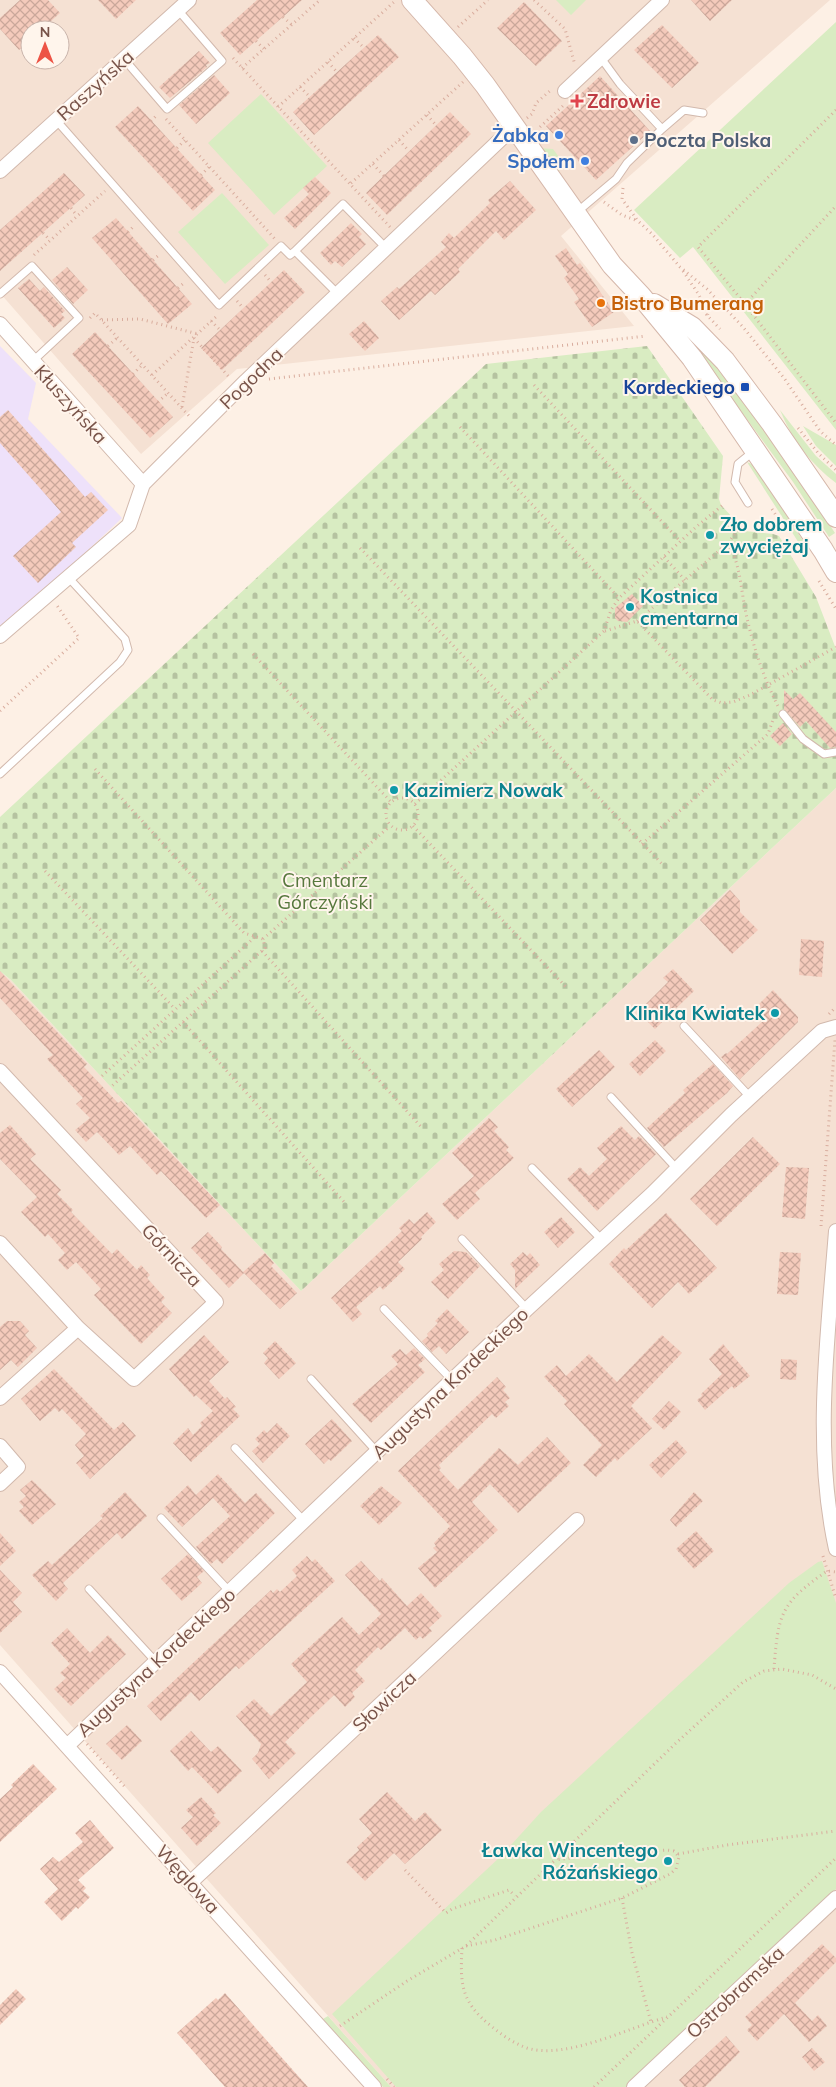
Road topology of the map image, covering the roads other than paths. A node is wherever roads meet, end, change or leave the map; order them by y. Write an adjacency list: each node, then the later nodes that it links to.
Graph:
1 (189, 0): 4 (street, Raszyńska)
2 (662, 0): 5 (street)
3 (403, 1): 10 (street)
4 (178, 10): 6 (street, Raszyńska); 6 (lane)
5 (601, 58): 7 (street); 11 (lane)
6 (124, 59): 9 (street, Raszyńska)
7 (566, 91)
8 (703, 113): 11 (lane)
9 (56, 120): 12 (street, Raszyńska); 15 (lane)
10 (516, 128): 13 (street); 14 (street, Pogodna)
11 (662, 129): 13 (lane)
12 (0, 171)
13 (575, 214): 18 (street)
14 (387, 249): 15 (lane); 17 (street, Pogodna)
15 (295, 251): 17 (lane)
16 (0, 294): 20 (lane)
17 (339, 295): 23 (street, Pogodna)
18 (641, 296): 21 (street); 22 (street)
19 (0, 324): 20 (street, Kłuszyńska)
20 (33, 361): 23 (street, Kłuszyńska)
21 (756, 450): 25 (lane); 27 (street)
22 (800, 465): 24 (street); 26 (street)
23 (142, 484): 29 (street, Pogodna)
24 (836, 493)
25 (748, 503)
26 (836, 517)
27 (830, 555): 28 (street)
28 (836, 572)
29 (68, 577): 30 (street, Pogodna); 33 (lane)
30 (0, 636)
31 (783, 714): 32 (lane)
32 (836, 752)
33 (0, 774)
34 (684, 1026): 38 (lane)
35 (836, 1027): 38 (street, Augustyna Kordeckiego)
36 (0, 1071): 48 (street, Górnicza)
37 (611, 1097): 40 (lane)
38 (751, 1098): 40 (street, Augustyna Kordeckiego)
39 (532, 1168): 43 (lane)
40 (677, 1169): 43 (street, Augustyna Kordeckiego)
41 (836, 1231): 45 (street)
42 (462, 1239): 47 (lane)
43 (602, 1240): 47 (street, Augustyna Kordeckiego)
44 (0, 1244): 48 (street, Górnicza)
45 (835, 1264): 59 (street)
46 (384, 1309): 50 (lane)
47 (527, 1309): 50 (street, Augustyna Kordeckiego)
48 (78, 1328): 51 (street)
49 (311, 1379): 54 (lane)
50 (452, 1380): 54 (street, Augustyna Kordeckiego)
51 (0, 1398)
52 (0, 1446): 55 (street)
53 (235, 1448): 58 (lane)
54 (378, 1453): 58 (street, Augustyna Kordeckiego)
55 (0, 1484)
56 (161, 1518): 61 (lane)
57 (577, 1520): 65 (street, Słowicza)
58 (305, 1522): 61 (street, Augustyna Kordeckiego)
59 (836, 1550)
60 (89, 1589): 62 (lane)
61 (230, 1592): 62 (street, Augustyna Kordeckiego)
62 (156, 1662): 64 (street, Augustyna Kordeckiego)
63 (0, 1672): 64 (street, Węglowa)
64 (68, 1746): 65 (street, Węglowa)
65 (191, 1882): 67 (street, Węglowa)
66 (836, 1898): 68 (street, Ostrobramska)
67 (374, 2087)
68 (634, 2087)

